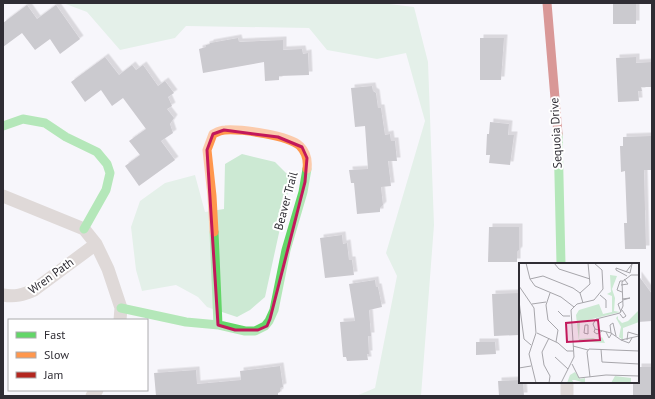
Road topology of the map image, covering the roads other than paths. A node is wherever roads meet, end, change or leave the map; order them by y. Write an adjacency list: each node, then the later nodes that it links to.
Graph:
1 (548, 3): 6 (street, Sequoia Drive)
2 (3, 126): 4 (street)
3 (3, 196): 4 (street)
4 (84, 229): 5 (street)
5 (96, 244): 7 (street, Wren Path); 8 (street)
6 (561, 263)
7 (3, 295)
8 (120, 314): 9 (street, Beaver Trail)
9 (218, 325): 9 (street, Beaver Trail)
10 (567, 383): 11 (street)
11 (568, 396)

